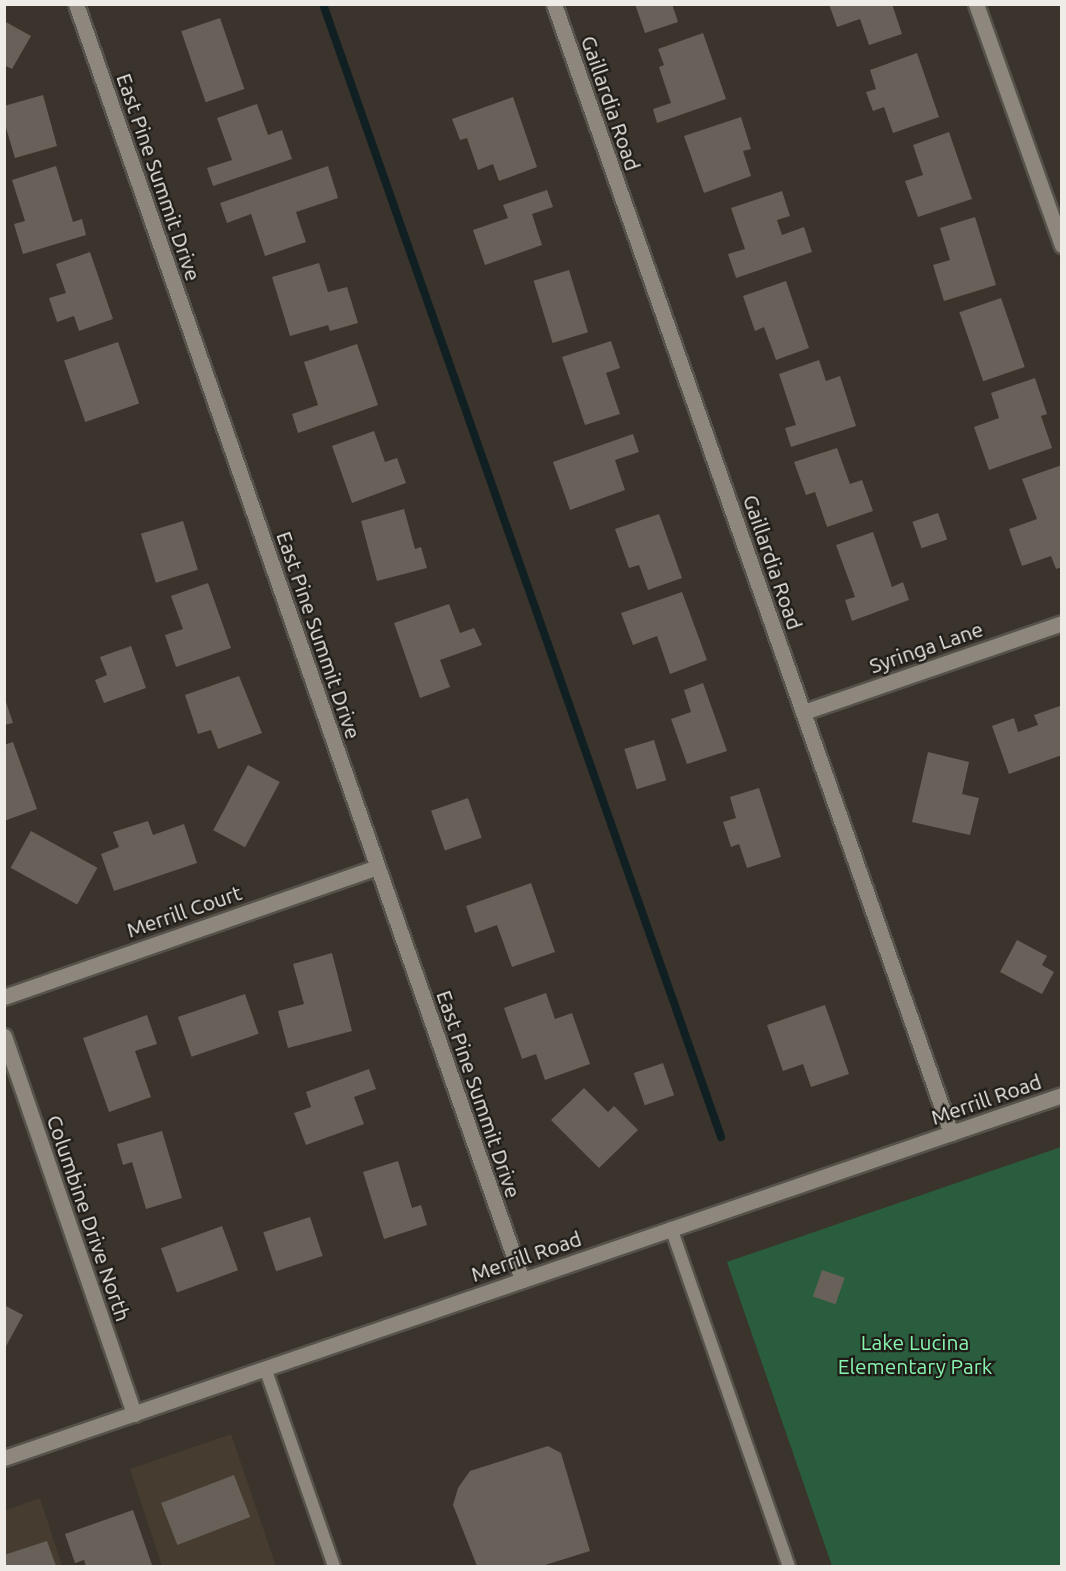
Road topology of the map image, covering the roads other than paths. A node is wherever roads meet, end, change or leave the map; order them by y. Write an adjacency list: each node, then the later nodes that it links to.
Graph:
1 (76, 4): 7 (street, East Pine Summit Drive)
2 (554, 4): 6 (street, Gaillardia Road)
3 (976, 4): 4 (street)
4 (1062, 245)
5 (1062, 623): 6 (street, Syringa Lane)
6 (804, 712): 11 (street, Gaillardia Road)
7 (378, 867): 8 (street, Merrill Court); 13 (street, East Pine Summit Drive)
8 (4, 997)
9 (4, 1036): 15 (street, Columbine Drive North)
10 (1062, 1095): 11 (street, Merrill Road)
11 (951, 1133): 12 (street, Merrill Road)
12 (671, 1228): 13 (street, Merrill Road); 18 (lane)
13 (522, 1280): 14 (street, Merrill Road)
14 (265, 1368): 15 (street, Merrill Road); 17 (lane)
15 (135, 1414): 16 (street, Merrill Road)
16 (4, 1458)
17 (334, 1566)
18 (789, 1566)

